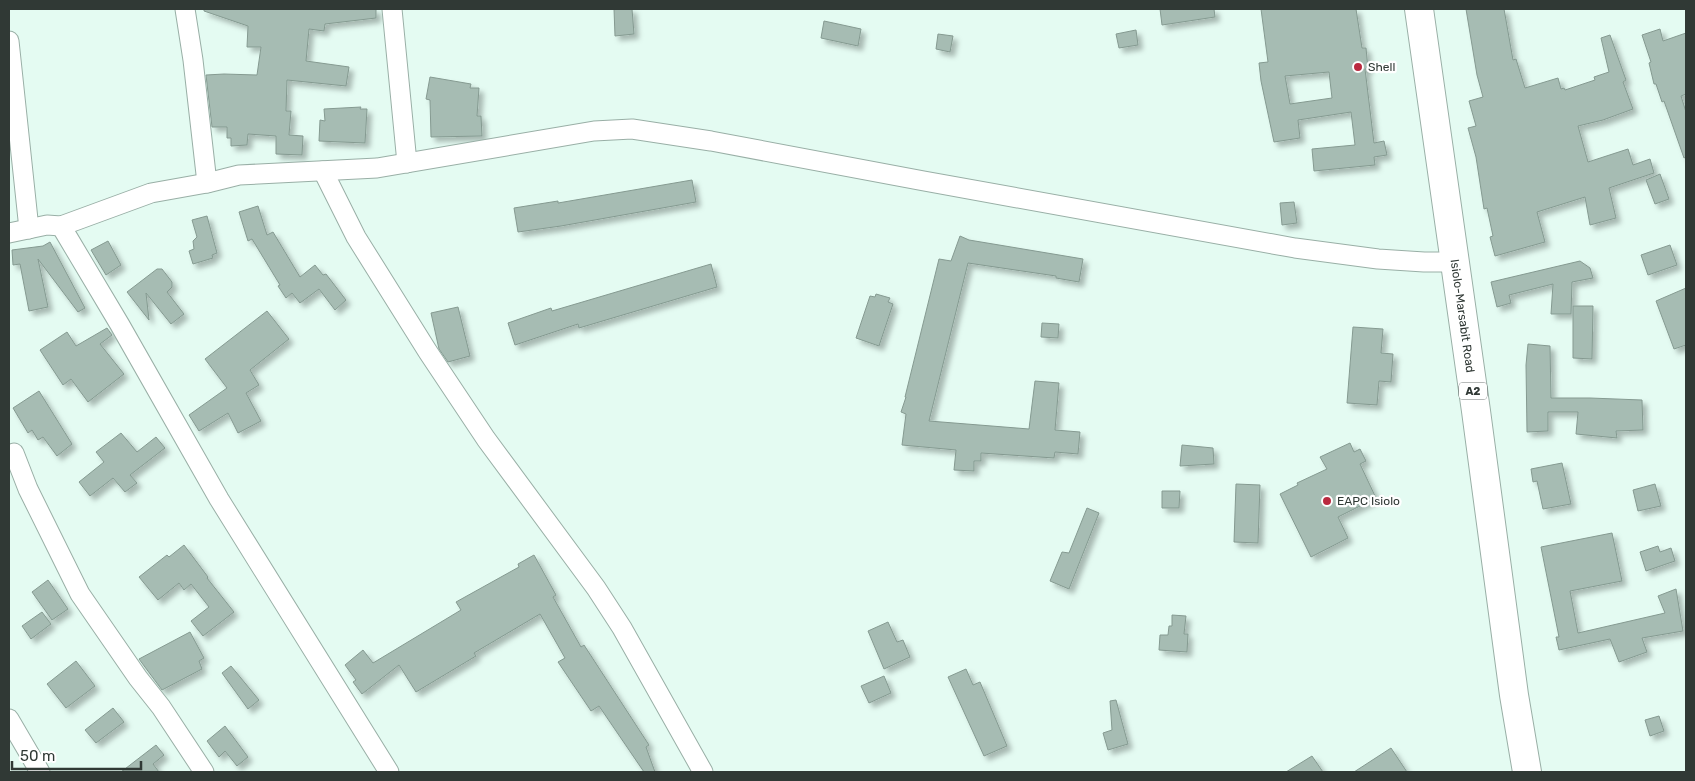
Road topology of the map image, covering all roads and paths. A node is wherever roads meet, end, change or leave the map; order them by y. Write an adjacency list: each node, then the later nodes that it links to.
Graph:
1 (185, 9): 7 (street)
2 (392, 9): 5 (street)
3 (1419, 9): 11 (highway, Isiolo-Marsabit Road / A2)
4 (9, 41): 9 (street)
5 (406, 163): 6 (street); 11 (street)
6 (323, 171): 7 (street); 17 (street)
7 (207, 183): 8 (street)
8 (61, 226): 9 (street); 16 (street)
9 (29, 229): 10 (street)
10 (9, 233)
11 (1454, 262): 18 (highway, Isiolo-Marsabit Road / A2)
12 (14, 453): 15 (street)
13 (9, 718): 14 (street)
14 (40, 772)
15 (204, 772)
16 (389, 772)
17 (704, 772)
18 (1527, 772)

